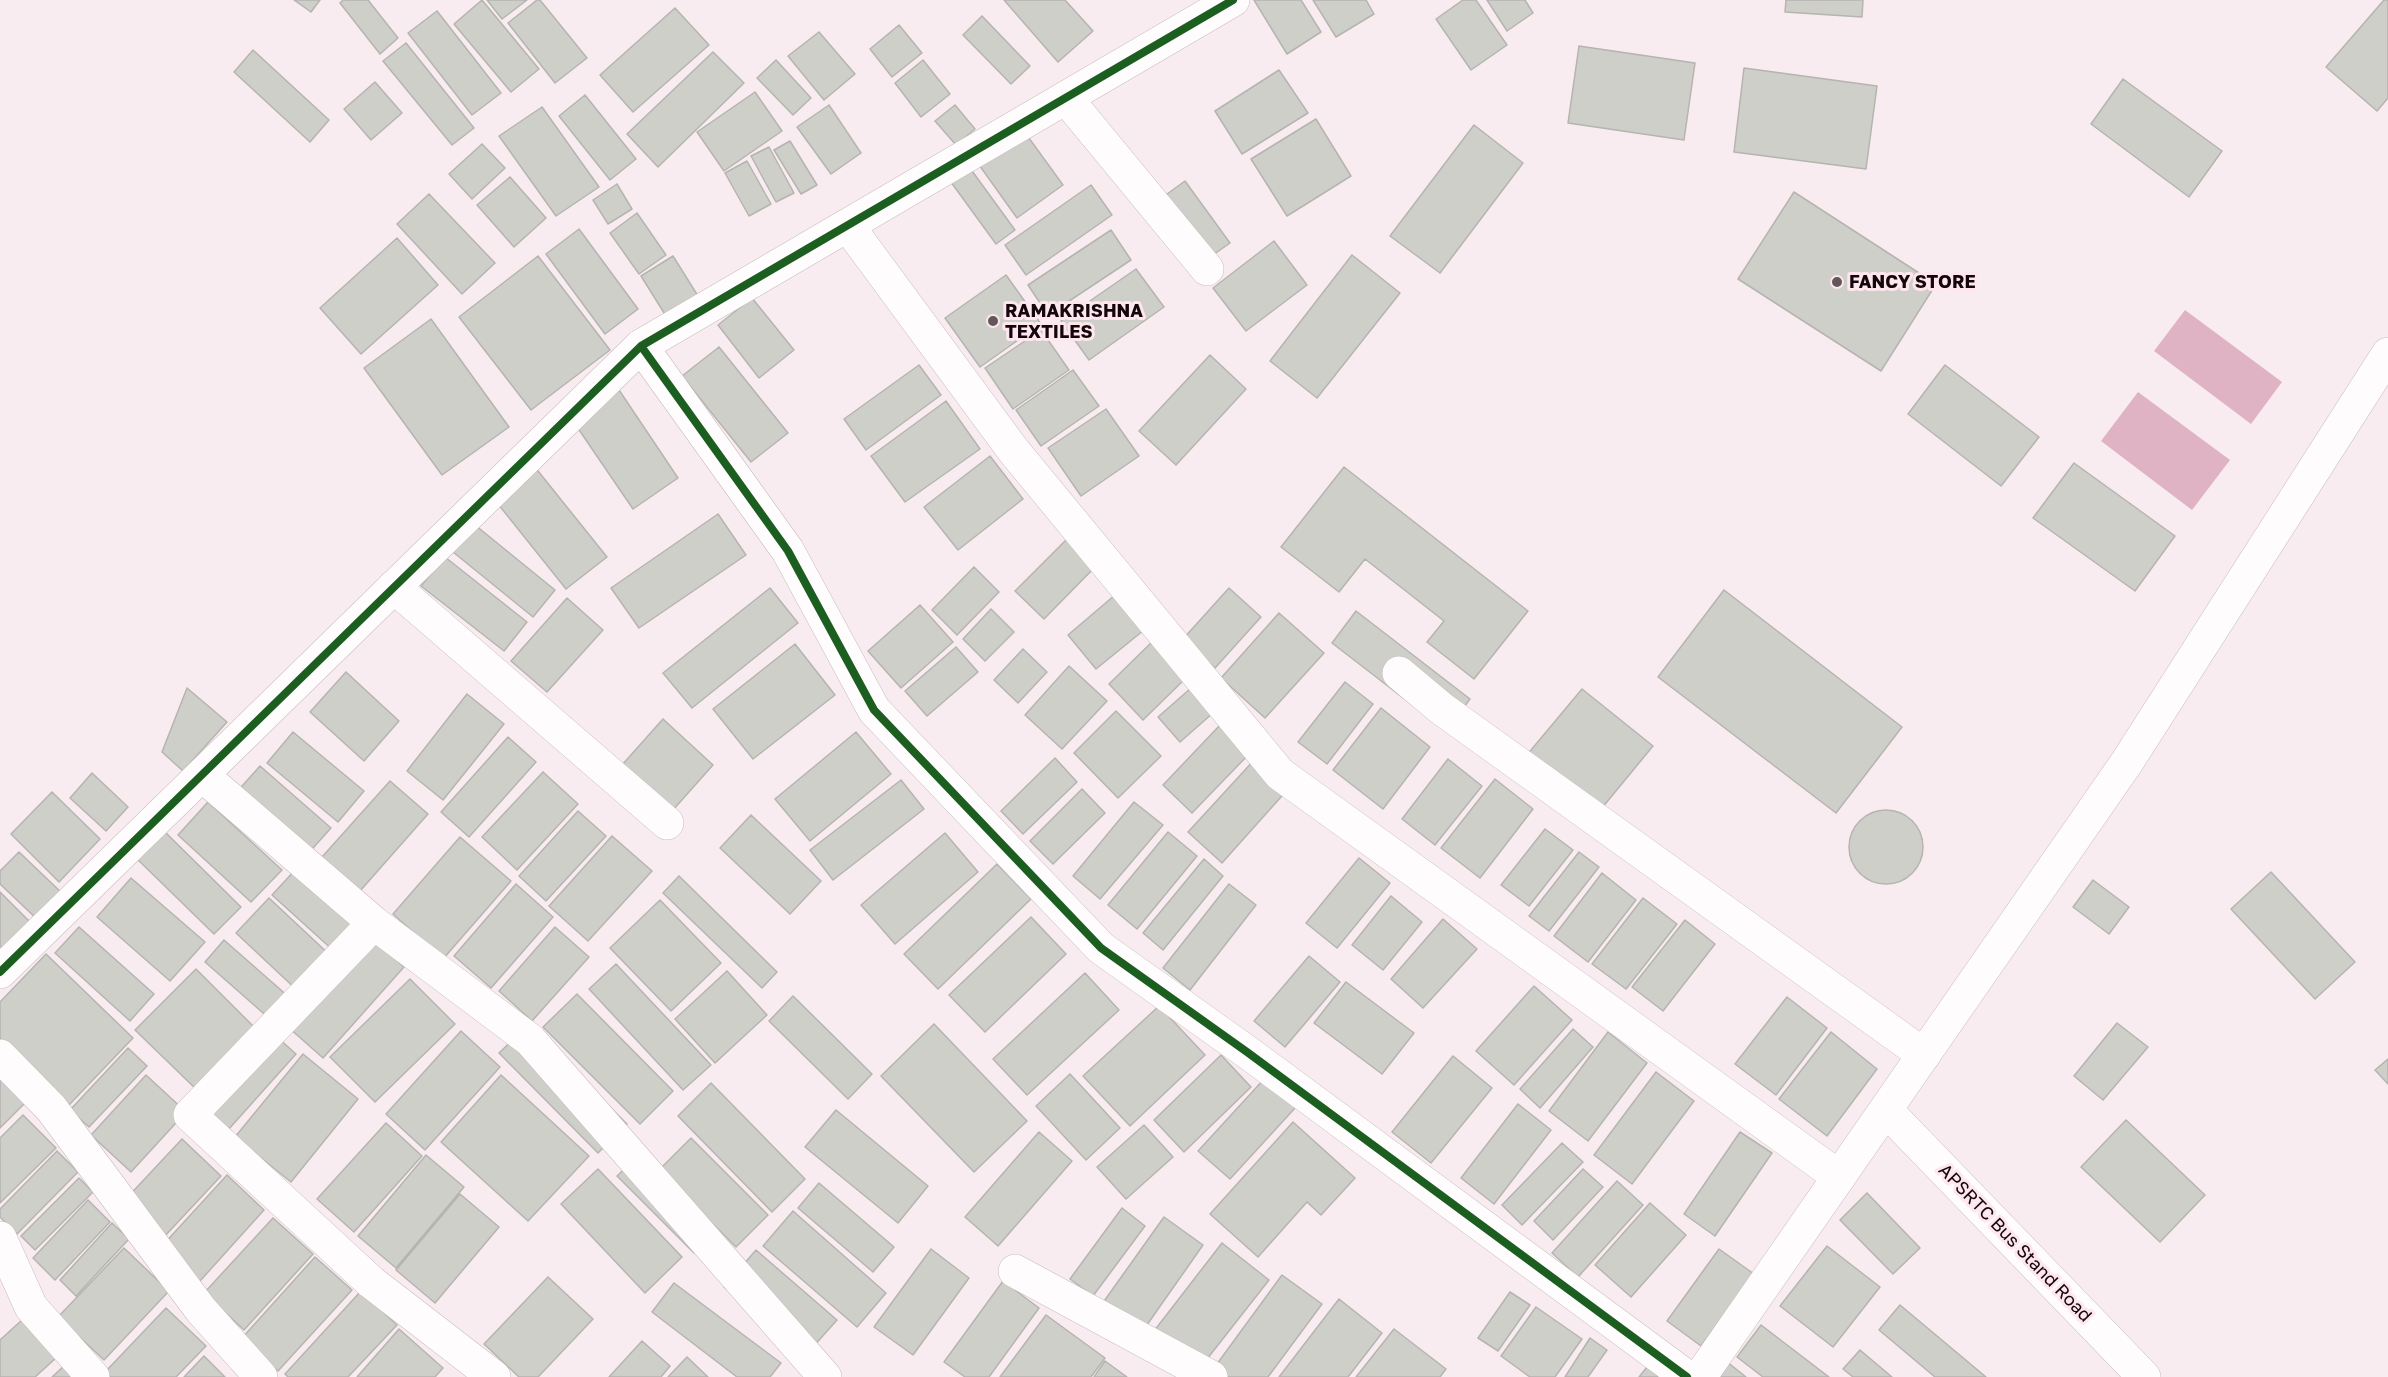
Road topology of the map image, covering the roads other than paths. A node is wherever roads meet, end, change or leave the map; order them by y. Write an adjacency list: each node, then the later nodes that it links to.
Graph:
1 (1233, 0): 2 (street)
2 (1066, 98): 3 (street); 4 (street)
3 (848, 226): 5 (street); 16 (street)
4 (1207, 269)
5 (641, 346): 7 (street); 24 (street)
6 (2388, 354): 13 (street)
7 (394, 587): 9 (street); 10 (street)
8 (1399, 673): 13 (street)
9 (202, 775): 11 (street); 12 (street)
10 (667, 823)
11 (374, 923): 21 (street); 22 (street)
12 (0, 972)
13 (1924, 1055): 15 (street)
14 (0, 1056): 20 (street)
15 (1886, 1110): 16 (street); 26 (street, APSRTC Bus Stand Road)
16 (1839, 1177): 25 (street)
17 (0, 1238): 19 (street)
18 (1015, 1271): 23 (street)
19 (93, 1377)
20 (261, 1377)
21 (494, 1377)
22 (825, 1377)
23 (1211, 1377)
24 (1687, 1377)
25 (1700, 1377)
26 (2144, 1377)

